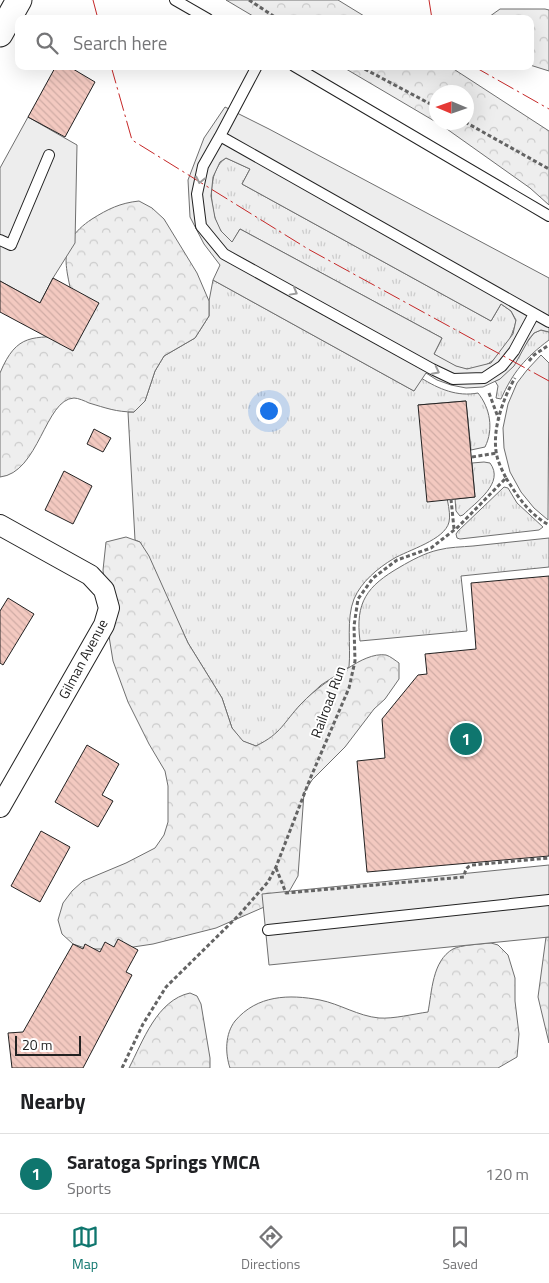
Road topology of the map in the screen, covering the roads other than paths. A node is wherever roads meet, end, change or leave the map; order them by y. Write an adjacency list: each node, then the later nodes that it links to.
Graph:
1 (19, 0): 4 (street)
2 (175, 0): 3 (lane)
3 (201, 15)
4 (0, 34)
5 (255, 70): 7 (lane)
6 (301, 70): 9 (lane)
7 (220, 136): 11 (lane); 11 (lane, one-way to 11)
8 (49, 155): 10 (lane)
9 (549, 216)
10 (0, 240)
11 (534, 314): 12 (lane)
12 (549, 322)
13 (0, 525): 14 (street, Gilman Avenue)
14 (0, 808)
15 (549, 900): 16 (lane)
16 (268, 930)

